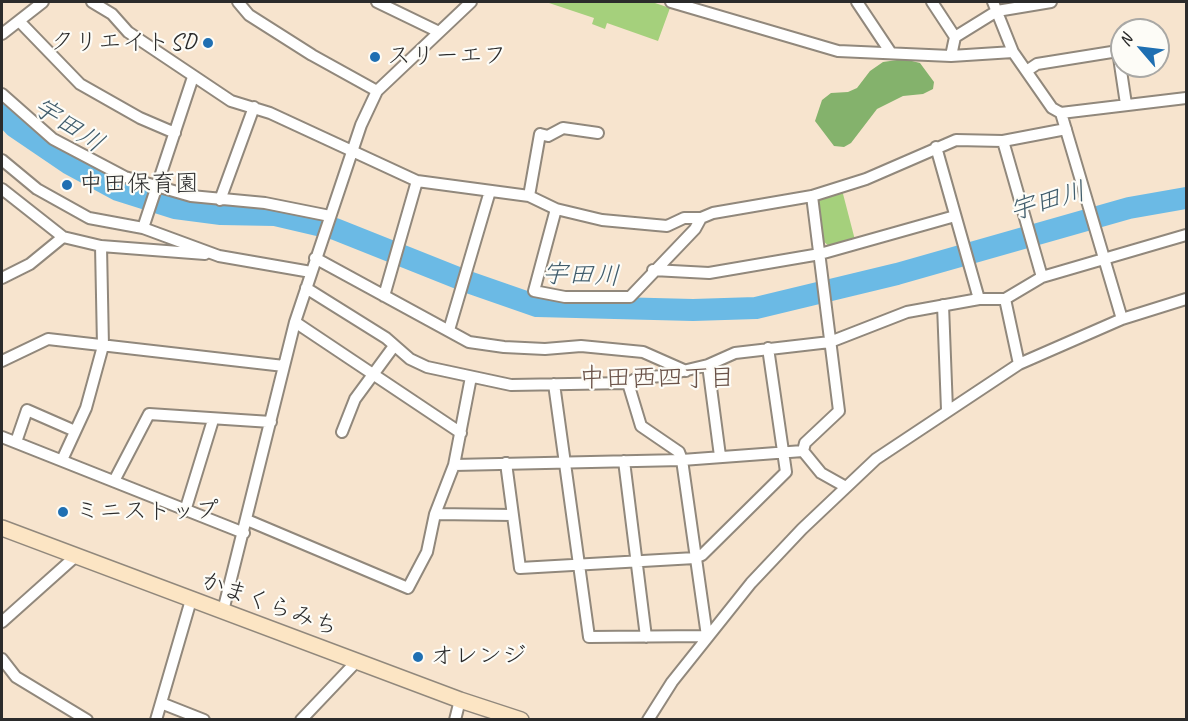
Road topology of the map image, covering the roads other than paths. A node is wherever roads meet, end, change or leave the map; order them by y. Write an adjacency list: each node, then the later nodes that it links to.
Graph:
1 (44, 2): 12 (street)
2 (92, 2): 20 (street)
3 (238, 2): 21 (street)
4 (377, 2): 10 (street)
5 (471, 2): 13 (street)
6 (671, 2): 17 (street)
7 (857, 2): 17 (street)
8 (932, 2): 15 (street)
9 (1051, 2): 11 (street)
10 (397, 6): 13 (street)
11 (995, 6): 15 (street); 16 (street)
12 (19, 21): 14 (street); 28 (street)
13 (437, 31): 21 (street)
14 (2, 34)
15 (955, 37): 18 (street)
16 (1013, 52): 18 (street); 19 (street)
17 (891, 53): 18 (street)
18 (951, 56)
19 (1028, 70): 24 (street); 26 (street)
20 (193, 77): 25 (street); 28 (street)
21 (377, 92): 32 (street)
22 (2, 94): 35 (street)
23 (1186, 98): 24 (street)
24 (1126, 104): 26 (street)
25 (254, 107): 32 (street); 40 (street)
26 (1061, 113): 27 (street)
27 (1066, 129): 30 (street); 52 (street)
28 (175, 133): 35 (street)
29 (598, 133): 38 (street)
30 (1003, 141): 31 (street); 55 (street)
31 (936, 147): 39 (street); 42 (street)
32 (351, 151): 34 (street); 43 (street)
33 (2, 160): 45 (street)
34 (417, 181): 37 (street); 58 (street)
35 (157, 187): 40 (street); 45 (street)
36 (2, 189): 47 (street)
37 (490, 191): 38 (street); 65 (street)
38 (529, 196): 41 (street)
39 (812, 196): 44 (street); 49 (street)
40 (220, 200): 43 (street)
41 (556, 209): 44 (street); 53 (street)
42 (955, 216): 49 (street); 60 (street)
43 (329, 217): 51 (street)
44 (701, 218): 53 (street)
45 (143, 228): 50 (street)
46 (1186, 235): 52 (street)
47 (63, 237): 48 (street); 56 (street)
48 (101, 246): 50 (street); 68 (street)
49 (819, 254): 53 (street); 66 (street)
50 (219, 256): 54 (street)
51 (315, 258): 54 (street); 58 (street)
52 (1104, 259): 55 (street); 63 (street)
53 (653, 270)
54 (311, 272): 57 (street)
55 (1042, 277): 59 (street)
56 (2, 278)
57 (306, 288): 64 (street); 67 (street)
58 (384, 296): 65 (street)
59 (1005, 298): 60 (street); 71 (street)
60 (979, 299): 62 (street)
61 (1186, 299): 63 (street)
62 (943, 304): 66 (street); 79 (street)
63 (1122, 319): 71 (street)
64 (295, 322): 73 (street); 75 (street)
65 (449, 330): 74 (street)
66 (830, 342): 69 (street); 88 (street)
67 (394, 345): 75 (street); 76 (street)
68 (103, 346): 70 (street); 73 (street); 82 (street)
69 (768, 348): 72 (street); 87 (street)
70 (2, 361)
71 (1019, 364): 79 (street)
72 (708, 365): 74 (street); 89 (street)
73 (284, 366): 81 (street)
74 (686, 371): 77 (street)
75 (373, 374): 83 (street); 84 (street)
76 (471, 377): 78 (street); 84 (street)
77 (628, 383): 78 (street); 91 (street)
78 (554, 384): 93 (street)
79 (947, 410): 97 (street)
80 (213, 420): 81 (street); 96 (street); 98 (street)
81 (271, 422): 101 (street)
82 (75, 431): 86 (street); 90 (street)
83 (342, 432)
84 (461, 433): 95 (street)
85 (2, 437): 86 (street)
86 (15, 442): 90 (street)
87 (784, 451): 88 (street); 89 (street); 105 (street)
88 (802, 451): 97 (street)
89 (720, 456): 91 (street)
90 (62, 460): 96 (street)
91 (682, 460): 92 (street); 105 (street)
92 (624, 461): 93 (street); 106 (street)
93 (564, 462): 94 (street); 107 (street)
94 (506, 464): 95 (street); 100 (street)
95 (454, 465): 99 (street)
96 (114, 481): 98 (street)
97 (846, 487): 111 (street)
98 (185, 511): 103 (street)
99 (435, 514): 100 (street); 101 (street)
100 (513, 515): 107 (street)
101 (247, 520): 103 (street)
102 (2, 528): 104 (main road, かまくらみち)
103 (244, 533): 109 (street)
104 (77, 555): 108 (main road, かまくらみち); 110 (street)
105 (695, 558): 106 (street); 111 (street)
106 (636, 562): 107 (street); 112 (street)
107 (578, 565): 112 (street)
108 (191, 600): 109 (main road, かまくらみち); 116 (street)
109 (223, 611): 114 (main road, かまくらみち)
110 (2, 622)
111 (707, 636): 112 (street); 123 (street)
112 (646, 637)
113 (2, 659): 117 (street)
114 (357, 661): 115 (main road, かまくらみち); 120 (street)
115 (460, 700): 121 (street); 122 (main road, かまくらみち)
116 (160, 703): 118 (street); 119 (street)
117 (87, 720)
118 (156, 720)
119 (204, 720)
120 (301, 720)
121 (455, 720)
122 (521, 720)
123 (648, 720)

